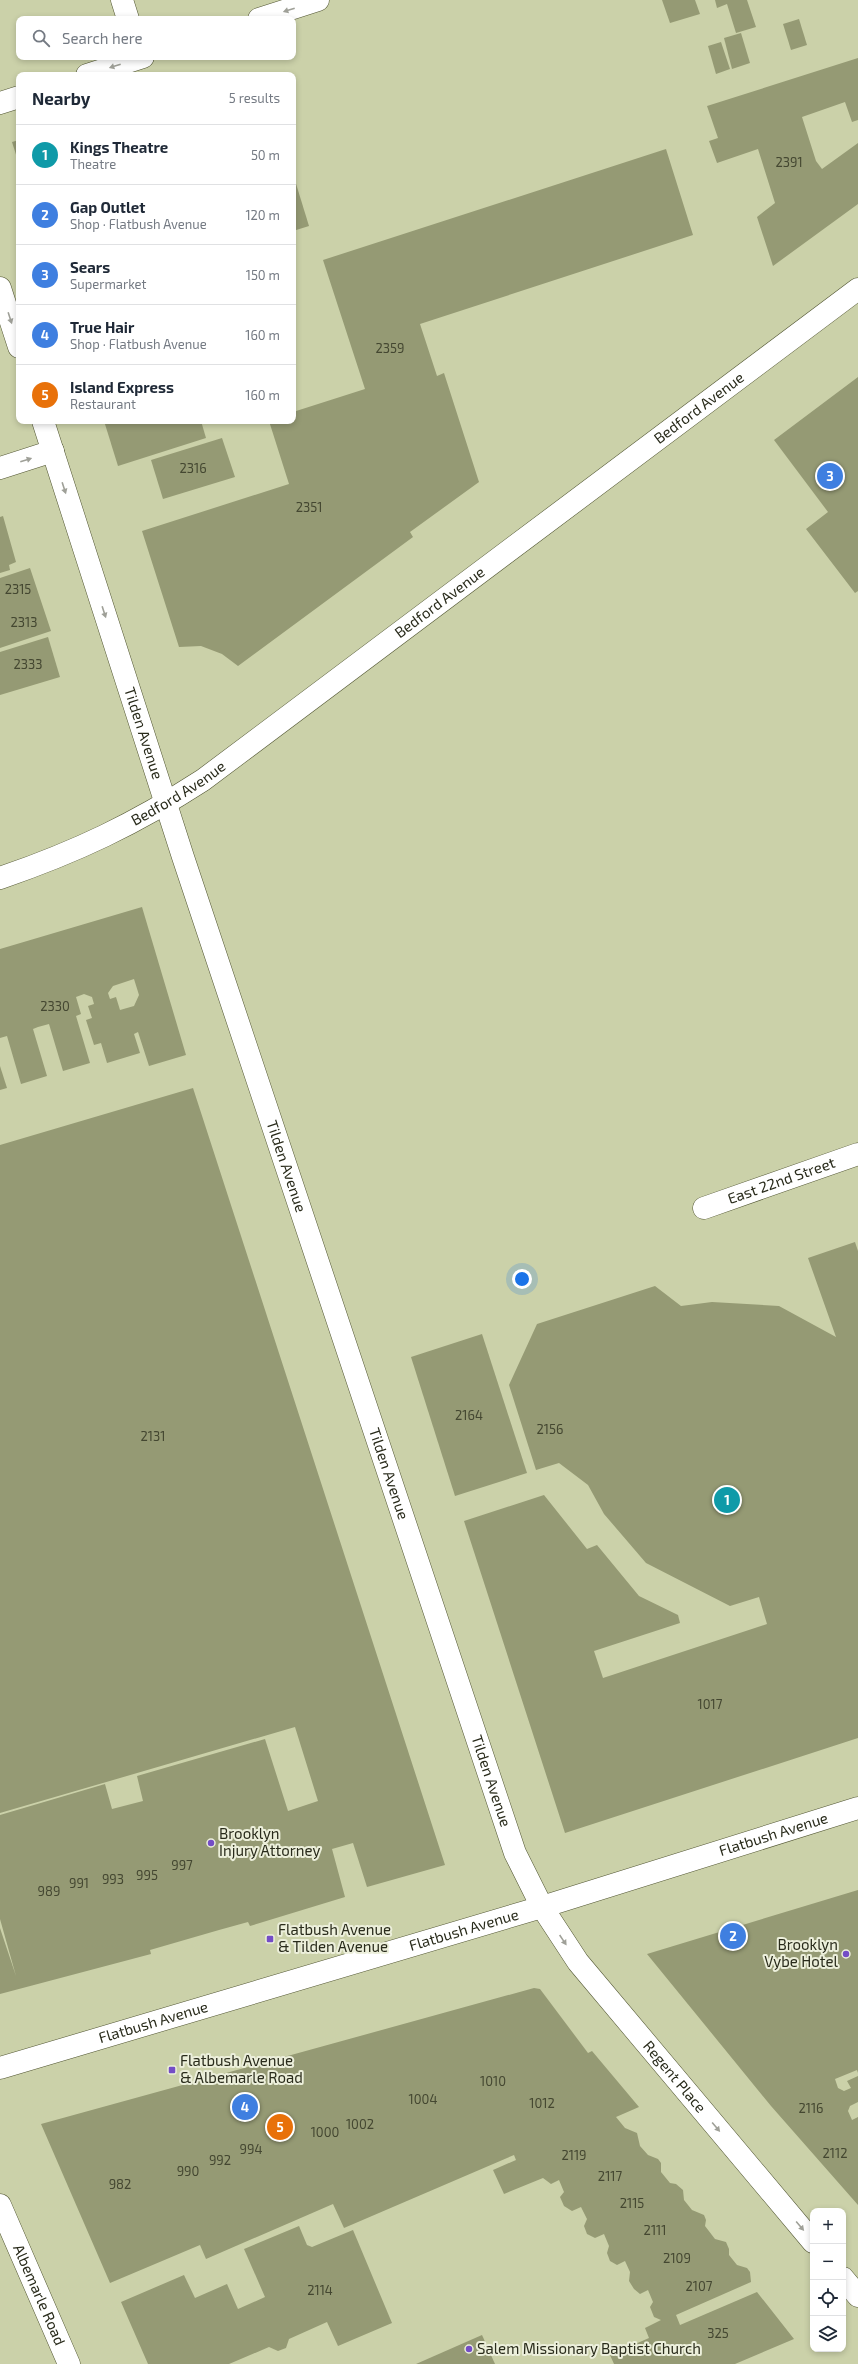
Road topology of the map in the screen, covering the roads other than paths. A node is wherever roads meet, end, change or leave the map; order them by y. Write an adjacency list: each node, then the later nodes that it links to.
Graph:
1 (122, 0): 3 (street)
2 (318, 0): 4 (street, one-way to 4)
3 (127, 16)
4 (269, 16)
5 (133, 60): 6 (street, one-way to 6)
6 (96, 72)
7 (16, 98): 8 (street)
8 (0, 103)
9 (0, 288): 11 (street, one-way to 11)
10 (858, 289): 15 (street, Bedford Avenue)
11 (16, 338)
12 (44, 424): 13 (street, Tilden Avenue)
13 (53, 451): 14 (street, one-way to 13); 15 (street, Tilden Avenue, one-way to 15)
14 (0, 468)
15 (166, 804): 16 (street, Bedford Avenue); 20 (street, Tilden Avenue)
16 (0, 878)
17 (858, 1154): 18 (street, East 22nd Street)
18 (704, 1208)
19 (858, 1808): 20 (street, Flatbush Avenue)
20 (542, 1907): 21 (street, Flatbush Avenue); 23 (street, Regent Place, one-way to 23)
21 (0, 2068)
22 (0, 2204): 26 (street, Albemarle Road)
23 (810, 2238)
24 (845, 2280): 25 (street)
25 (858, 2296)
26 (69, 2364)

